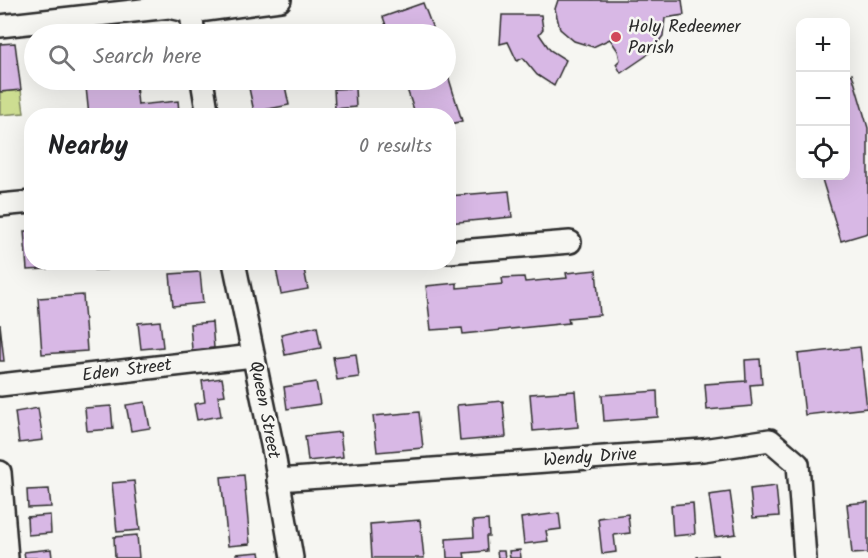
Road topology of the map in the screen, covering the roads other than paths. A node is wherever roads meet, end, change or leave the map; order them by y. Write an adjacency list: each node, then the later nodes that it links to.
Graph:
1 (280, 0): 2 (street)
2 (190, 6): 3 (street); 4 (street)
3 (193, 24)
4 (0, 26)
5 (204, 90): 6 (street)
6 (207, 108)
7 (24, 203): 8 (street)
8 (0, 206)
9 (570, 242): 10 (street)
10 (456, 251)
11 (236, 270): 12 (street, Queen Street)
12 (254, 356): 13 (street, Eden Street); 15 (street, Queen Street)
13 (0, 386)
14 (0, 472): 16 (street)
15 (278, 480): 17 (street, Queen Street); 18 (street, Wendy Drive)
16 (7, 558)
17 (292, 558)
18 (805, 558)

